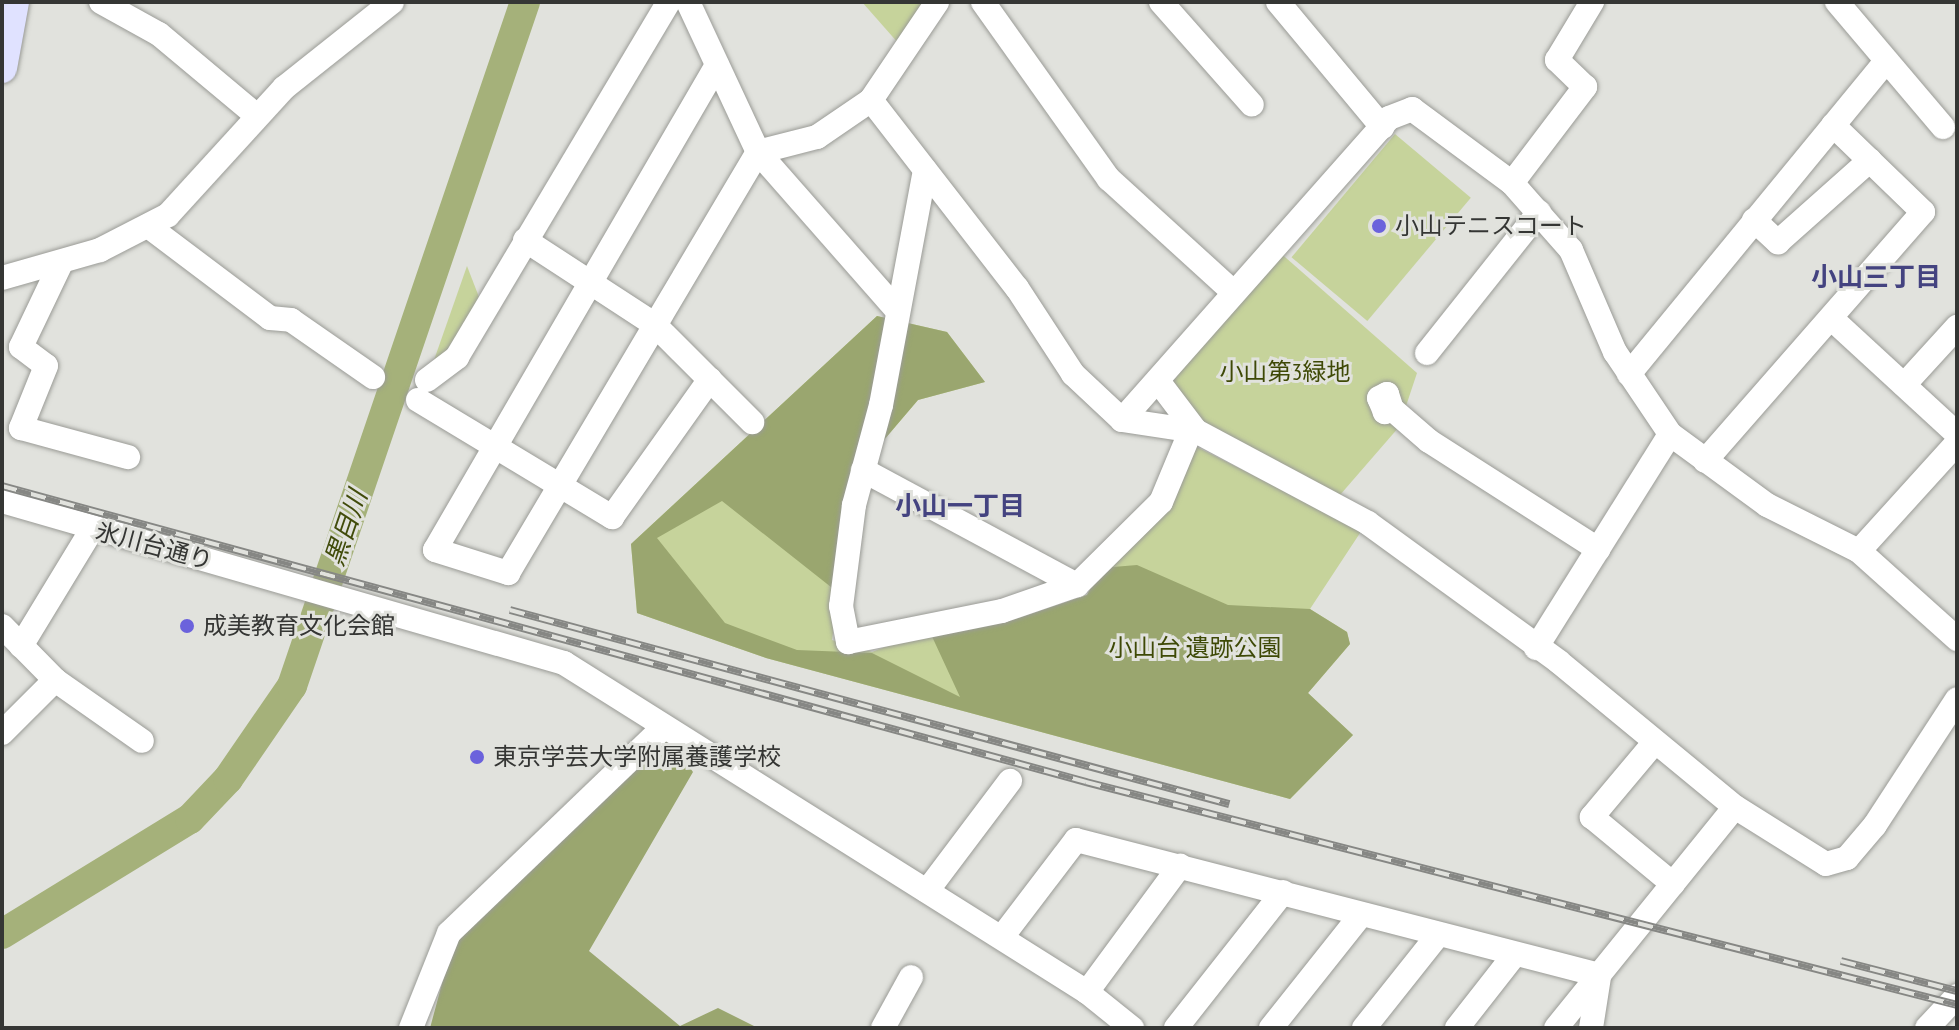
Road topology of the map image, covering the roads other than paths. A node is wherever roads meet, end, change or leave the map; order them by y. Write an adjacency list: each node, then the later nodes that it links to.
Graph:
1 (14, 2): 14 (main road)
2 (101, 2): 17 (street)
3 (392, 2): 17 (street)
4 (669, 2): 28 (street)
5 (688, 2): 13 (street)
6 (937, 2): 15 (street)
7 (983, 2): 32 (street)
8 (1161, 2): 16 (street)
9 (1592, 2): 24 (street)
10 (1837, 2): 12 (street)
11 (1280, 3): 19 (street)
12 (1885, 62): 18 (street); 20 (street)
13 (717, 65): 21 (street); 31 (street)
14 (2, 68)
15 (871, 100): 21 (street); 23 (street)
16 (1252, 105)
17 (257, 116): 27 (street)
18 (1833, 125): 22 (street); 26 (street)
19 (1382, 127): 24 (street); 32 (street)
20 (1943, 127)
21 (758, 152): 33 (street); 35 (street)
22 (1870, 160): 26 (street); 34 (street)
23 (925, 170): 33 (street); 44 (street)
24 (1512, 183): 25 (street)
25 (1539, 212): 37 (street); 38 (street)
26 (1754, 220): 38 (street)
27 (148, 226): 29 (street); 39 (street)
28 (525, 240): 31 (street); 50 (street)
29 (61, 263): 30 (street); 51 (street)
30 (2, 278)
31 (589, 280): 35 (street); 50 (street)
32 (1231, 290): 41 (street)
33 (897, 310): 53 (street)
34 (1832, 319): 42 (street); 52 (street)
35 (654, 324): 40 (street); 54 (street)
36 (1957, 327): 42 (street)
37 (1427, 353)
38 (1629, 374): 47 (street)
39 (373, 377)
40 (710, 379): 45 (street); 54 (street)
41 (1158, 381): 44 (street); 46 (street)
42 (1904, 385): 48 (street)
43 (1392, 409): 57 (street)
44 (1122, 420): 46 (street)
45 (752, 422)
46 (1194, 431): 59 (street); 63 (street)
47 (1670, 434): 52 (street); 57 (street)
48 (1957, 434)
49 (1957, 443): 58 (street)
50 (494, 444): 54 (street); 54 (street)
51 (128, 457)
52 (1705, 461): 58 (street)
53 (863, 470): 59 (street); 59 (street)
54 (561, 483)
55 (2, 501): 56 (street, 氷川台通り)
56 (92, 529): 62 (street); 66 (street, 氷川台通り)
57 (1598, 549): 63 (street)
58 (1859, 551): 61 (street)
59 (1077, 585)
60 (2, 626): 62 (street)
61 (1957, 639)
62 (21, 646): 64 (street)
63 (1536, 648): 69 (street)
64 (55, 680): 67 (street); 68 (street)
65 (1957, 699): 71 (street)
66 (662, 729): 74 (street, 氷川台通り); 84 (street)
67 (2, 733)
68 (142, 741)
69 (1654, 743): 71 (street); 73 (street)
70 (1010, 781): 74 (street)
71 (1735, 807): 73 (street)
72 (1180, 866): 75 (street); 78 (street); 82 (street)
73 (1673, 884): 80 (street)
74 (927, 891): 78 (street, 氷川台通り)
75 (1283, 892): 76 (street); 87 (street)
76 (1361, 915): 77 (street); 88 (street)
77 (1438, 935): 79 (street); 89 (street)
78 (1002, 937): 82 (street, 氷川台通り)
79 (1515, 954): 80 (street); 90 (street)
80 (1599, 975): 91 (street); 92 (street)
81 (911, 977): 85 (street)
82 (1087, 992): 86 (street, 氷川台通り)
83 (1957, 996): 93 (street)
84 (411, 1028)
85 (883, 1028)
86 (1132, 1028)
87 (1176, 1028)
88 (1271, 1028)
89 (1364, 1028)
90 (1457, 1028)
91 (1556, 1028)
92 (1591, 1028)
93 (1927, 1028)

